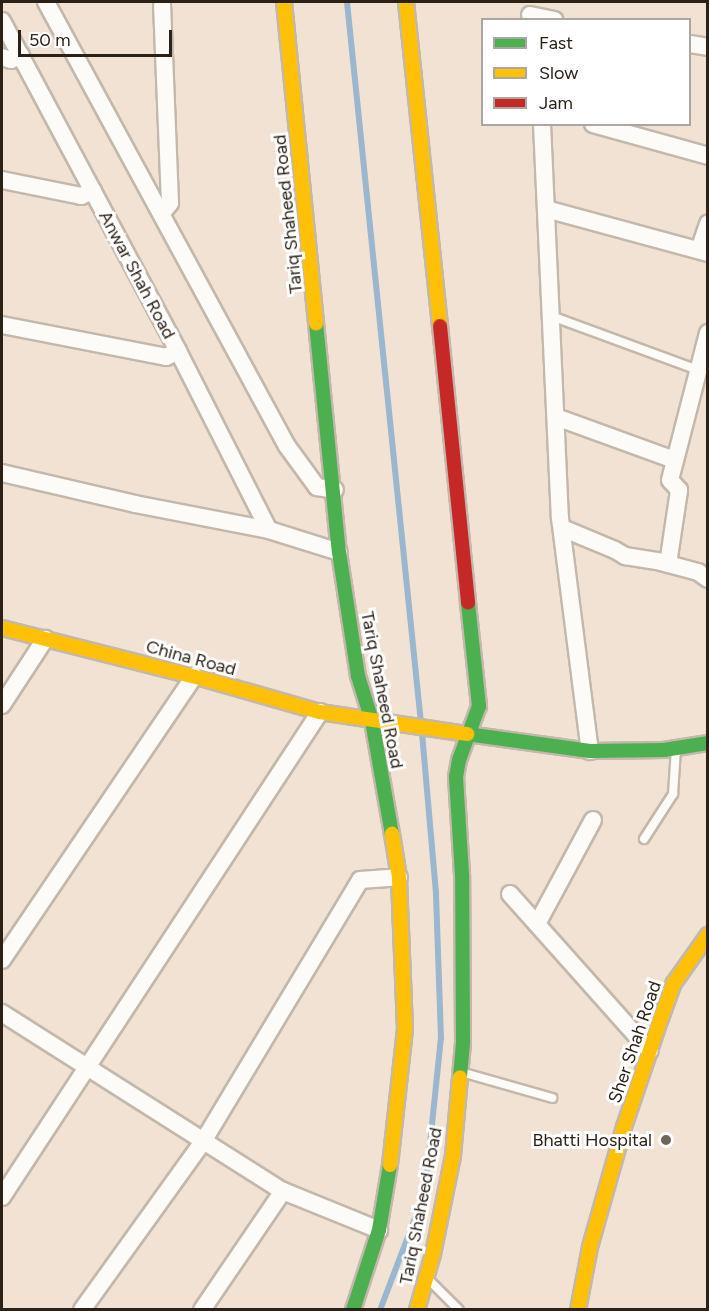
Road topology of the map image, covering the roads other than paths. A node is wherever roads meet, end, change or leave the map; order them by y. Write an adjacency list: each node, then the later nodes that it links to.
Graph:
1 (46, 2): 18 (street)
2 (284, 2): 29 (main road, Tariq Shaheed Road)
3 (406, 2): 41 (main road, Tariq Shaheed Road)
4 (162, 5): 18 (street)
5 (530, 12): 6 (street)
6 (548, 18)
7 (2, 21): 10 (street, Anwar Shah Road)
8 (691, 44): 9 (street)
9 (708, 47)
10 (21, 55): 11 (street); 16 (street, Anwar Shah Road)
11 (2, 57)
12 (542, 126): 17 (street)
13 (600, 126): 14 (street)
14 (708, 156)
15 (2, 180): 16 (street)
16 (93, 191): 24 (street, Anwar Shah Road)
17 (546, 209): 20 (street); 21 (street)
18 (162, 213): 29 (street)
19 (708, 224): 20 (street)
20 (703, 252)
21 (551, 316): 25 (lane); 26 (street)
22 (2, 325): 24 (street)
23 (708, 333): 25 (street)
24 (178, 351): 31 (street, Anwar Shah Road)
25 (698, 370): 27 (street)
26 (556, 417): 27 (street); 30 (street)
27 (674, 460): 33 (street)
28 (2, 473): 31 (street)
29 (334, 490): 32 (main road, Tariq Shaheed Road)
30 (562, 528): 33 (street); 44 (street)
31 (269, 530): 32 (street)
32 (339, 552): 40 (main road, Tariq Shaheed Road)
33 (668, 564): 34 (street)
34 (708, 579)
35 (2, 628): 36 (main road, China Road)
36 (45, 639): 37 (main road, China Road); 38 (street)
37 (194, 676): 39 (main road, China Road); 51 (street)
38 (2, 705)
39 (320, 712): 40 (main road, China Road); 54 (street)
40 (372, 721): 41 (main road, China Road); 47 (main road, Tariq Shaheed Road)
41 (469, 733): 44 (main road); 55 (main road, Tariq Shaheed Road)
42 (708, 742): 43 (main road)
43 (676, 748): 44 (main road); 46 (lane)
44 (590, 751)
45 (593, 820): 49 (street)
46 (644, 839)
47 (399, 877): 57 (street); 60 (main road, Tariq Shaheed Road)
48 (510, 894): 49 (street)
49 (537, 924): 53 (street)
50 (708, 935): 53 (main road, Sher Shah Road)
51 (2, 960)
52 (2, 1013): 54 (street)
53 (650, 1050): 67 (main road, Sher Shah Road)
54 (88, 1067): 57 (street); 59 (street)
55 (461, 1072): 56 (lane); 61 (main road, Tariq Shaheed Road)
56 (552, 1098)
57 (204, 1140): 58 (street); 62 (street)
58 (283, 1191): 60 (street); 63 (street)
59 (2, 1197)
60 (379, 1230): 64 (main road, Tariq Shaheed Road)
61 (427, 1277): 65 (main road, Tariq Shaheed Road); 66 (lane)
62 (82, 1310)
63 (202, 1310)
64 (353, 1310)
65 (417, 1310)
66 (459, 1310)
67 (578, 1310)

